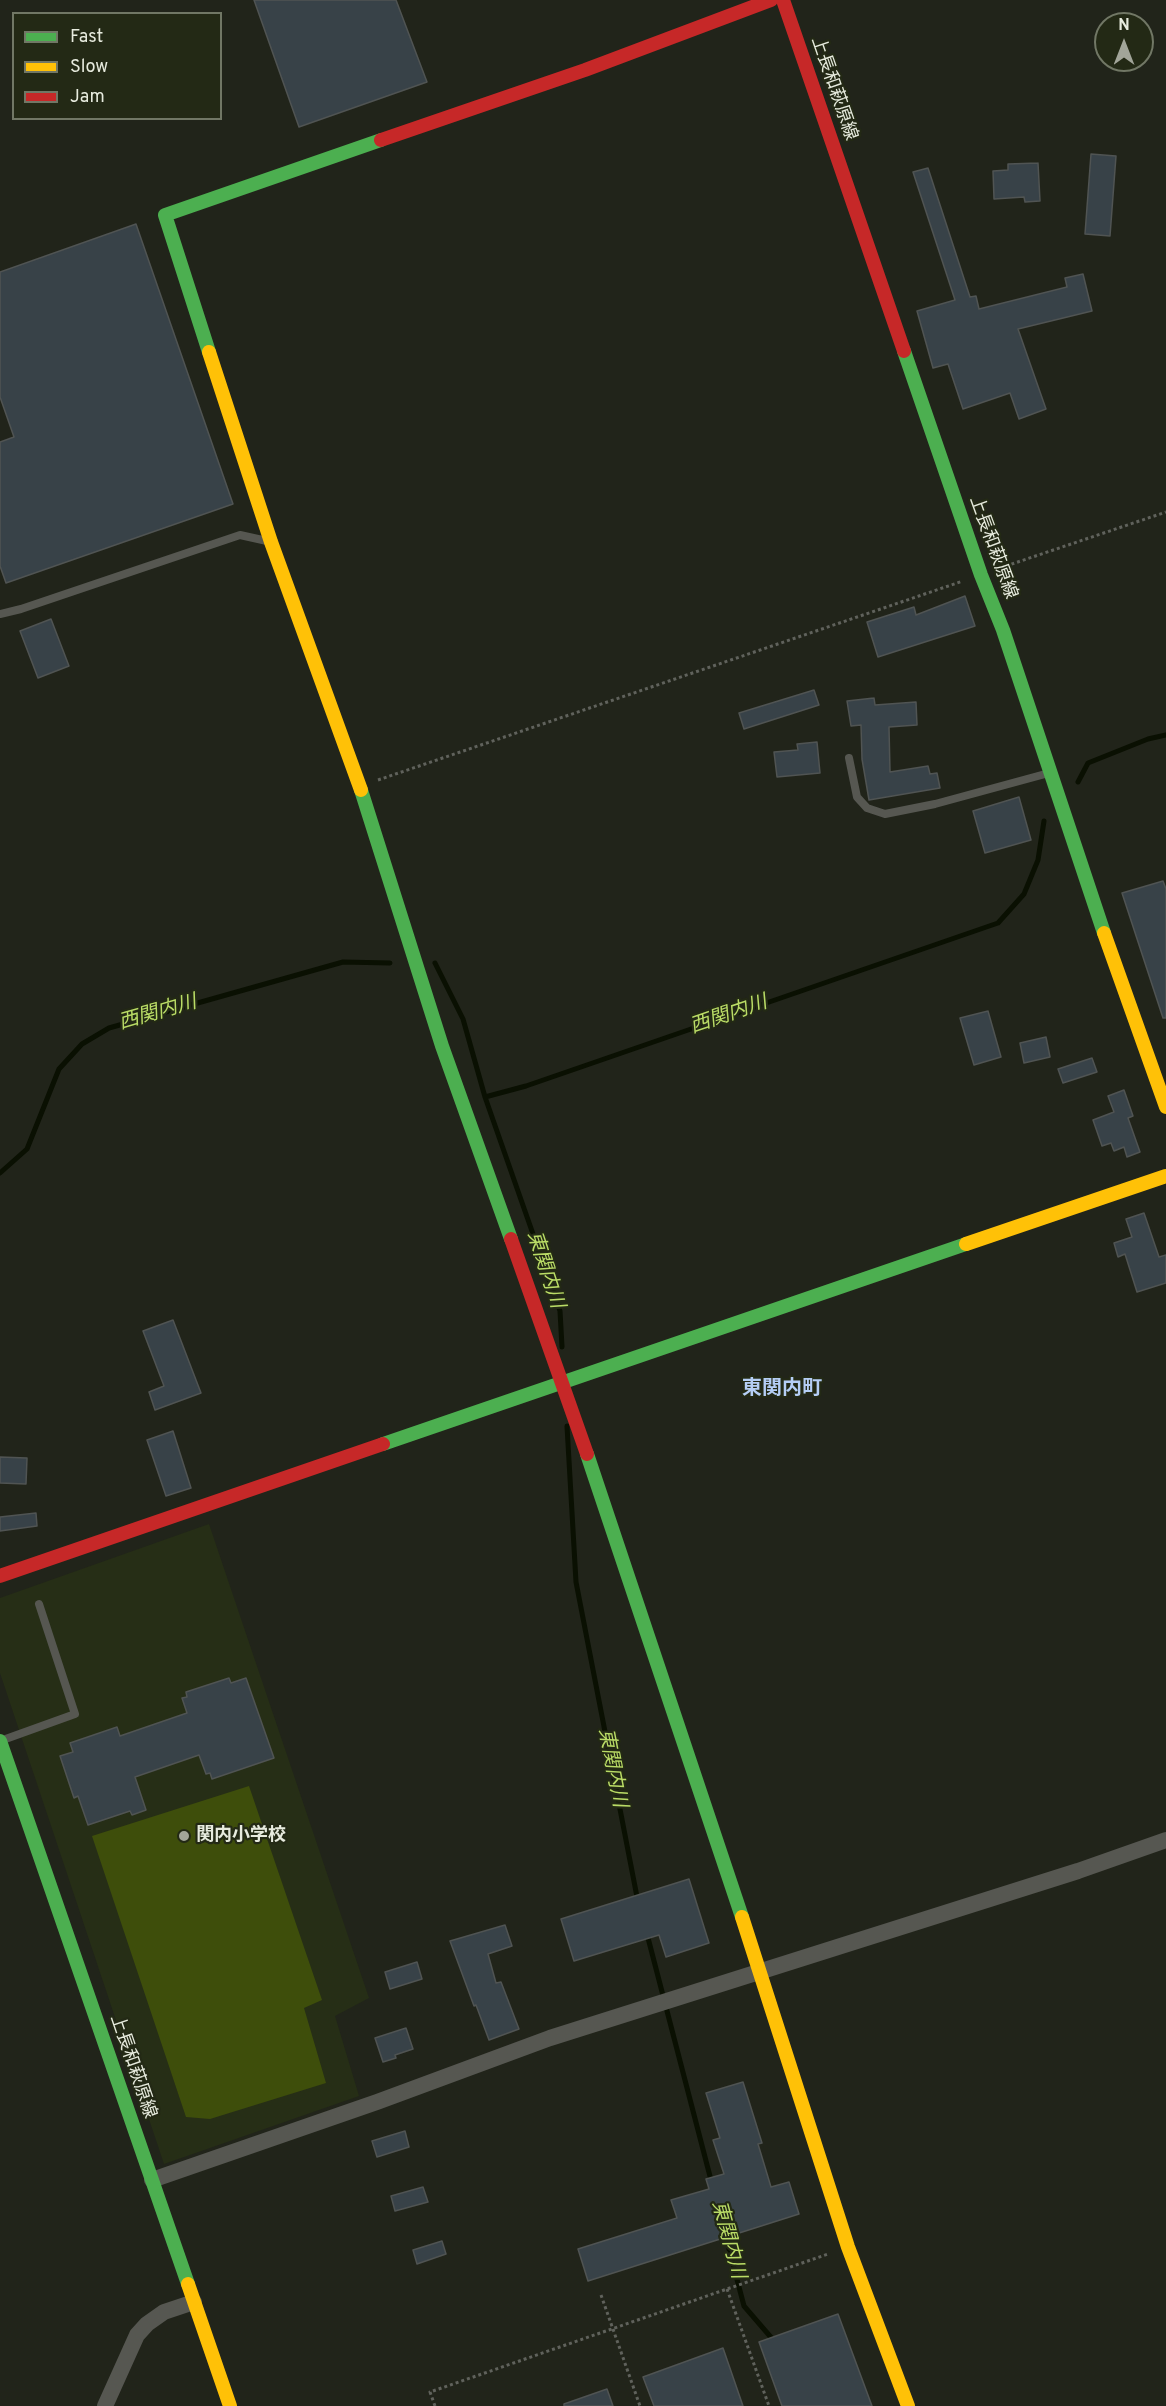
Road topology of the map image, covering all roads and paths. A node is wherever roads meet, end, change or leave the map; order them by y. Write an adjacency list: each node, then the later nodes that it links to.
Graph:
1 (771, 0): 4 (street)
2 (783, 0): 5 (street, 上長和萩原線)
3 (1166, 512): 5 (path)
4 (271, 542): 6 (lane); 9 (street)
5 (981, 574): 8 (street, 上長和萩原線); 9 (path)
6 (0, 614)
7 (849, 758): 8 (lane)
8 (1049, 773): 10 (street, 上長和萩原線)
9 (360, 786): 12 (street)
10 (1166, 1107)
11 (1166, 1176): 12 (street)
12 (563, 1382): 13 (street); 17 (street)
13 (0, 1576)
14 (39, 1604): 15 (lane)
15 (0, 1741): 18 (street, 上長和萩原線)
16 (1166, 1840): 17 (street)
17 (760, 1972): 18 (street); 19 (street)
18 (152, 2180): 22 (street, 上長和萩原線)
19 (848, 2247): 20 (path); 29 (street)
20 (727, 2289): 23 (path); 28 (path)
21 (601, 2295): 23 (path)
22 (194, 2302): 24 (street); 25 (street, 上長和萩原線)
23 (613, 2328): 26 (path); 27 (path)
24 (105, 2406)
25 (230, 2406)
26 (435, 2406)
27 (640, 2406)
28 (769, 2406)
29 (908, 2406)

